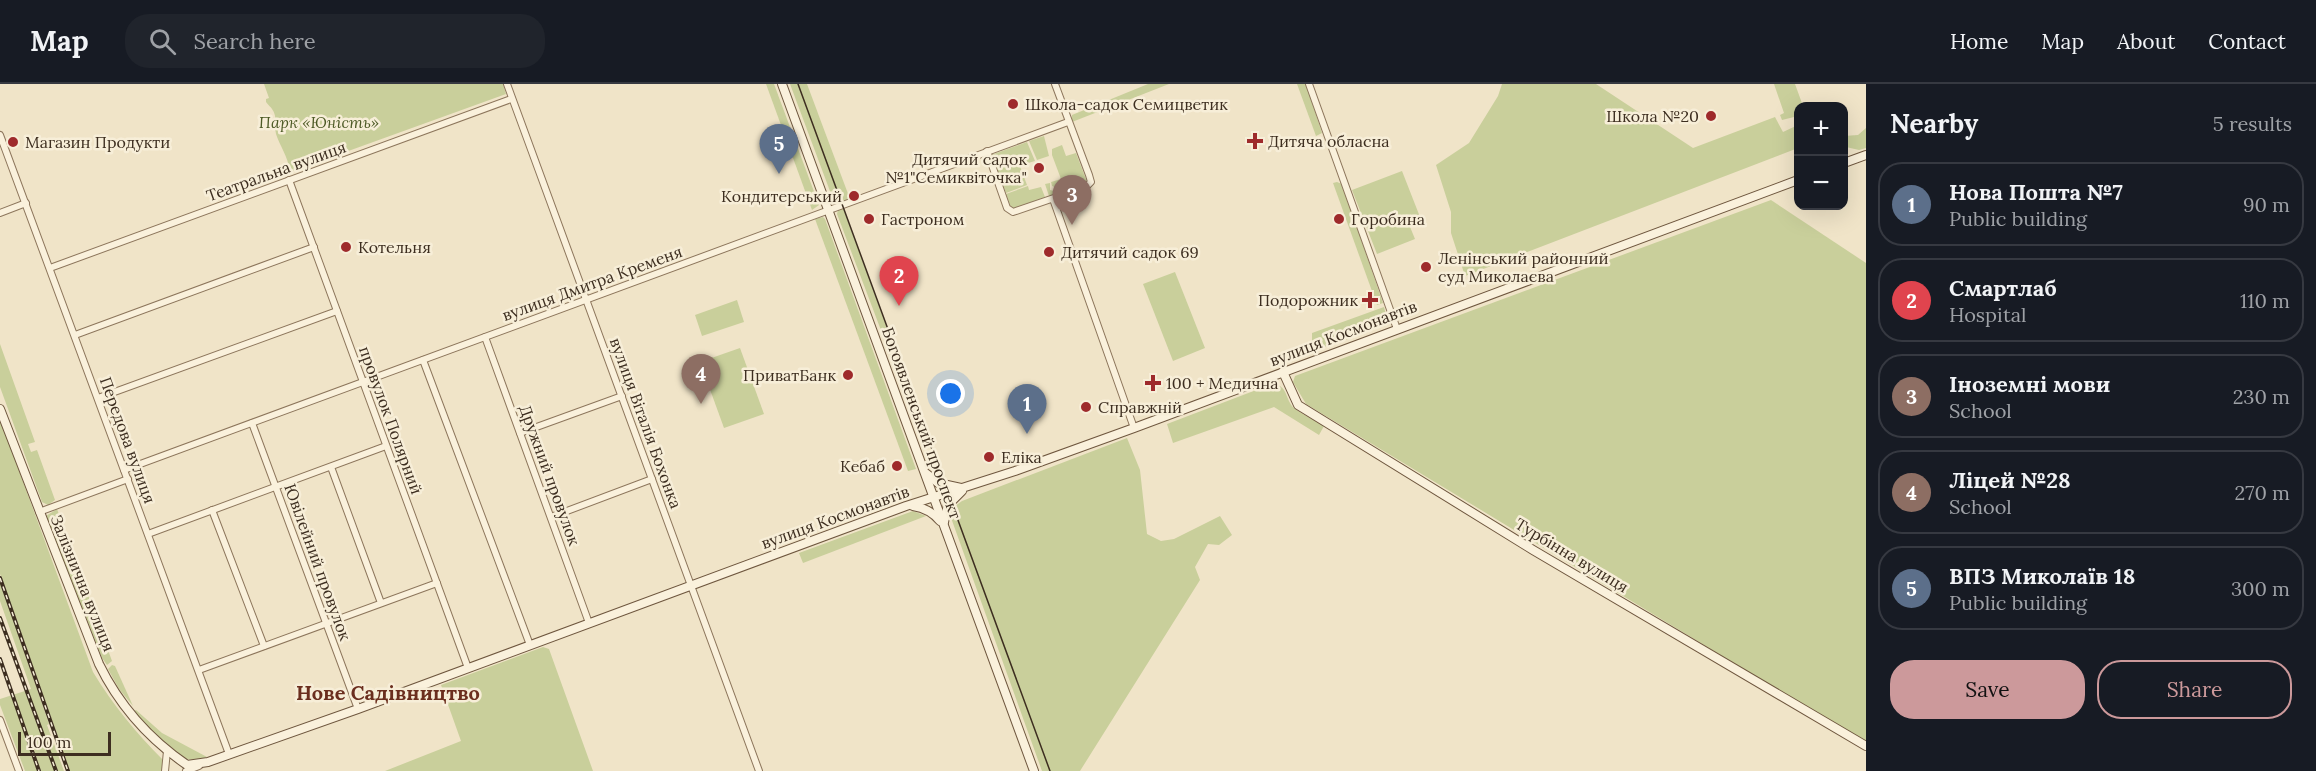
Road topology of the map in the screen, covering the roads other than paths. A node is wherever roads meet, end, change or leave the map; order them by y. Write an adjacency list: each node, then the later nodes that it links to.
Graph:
1 (507, 84): 5 (street, вулиця Віталія Бохонка)
2 (783, 84): 15 (street, Богоявленський проспект)
3 (1055, 84): 6 (street)
4 (1309, 84): 21 (street)
5 (511, 99): 11 (street, Театральна вулиця); 19 (street, вулиця Віталія Бохонка)
6 (1068, 122): 8 (street, вулиця Дмитра Кременя); 13 (street)
7 (0, 135): 14 (street, Передова вулиця)
8 (987, 151): 13 (street); 15 (street, вулиця Дмитра Кременя)
9 (1866, 155): 10 (street)
10 (1848, 162)
11 (289, 180): 17 (street, провулок Полярний); 18 (street, Театральна вулиця)
12 (1794, 181): 21 (street, вулиця Космонавтів)
13 (1053, 199): 31 (street)
14 (26, 203): 16 (street); 18 (street, Передова вулиця)
15 (829, 209): 19 (street, вулиця Дмитра Кременя); 36 (street, Богоявленський проспект)
16 (0, 213)
17 (314, 247): 20 (street, провулок Полярний); 22 (street)
18 (50, 268): 22 (street, Передова вулиця)
19 (587, 299): 23 (street, вулиця Дмитра Кременя); 27 (street, вулиця Віталія Бохонка)
20 (337, 311): 26 (street, провулок Полярний); 28 (street)
21 (1397, 329): 25 (street, вулиця Космонавтів)
22 (75, 335): 28 (street, Передова вулиця)
23 (485, 337): 24 (street, вулиця Дмитра Кременя); 32 (street, Дружний провулок)
24 (423, 360): 26 (street, вулиця Дмитра Кременя); 53 (street)
25 (1283, 372): 31 (street, вулиця Космонавтів); 59 (street, Турбінна вулиця)
26 (363, 382): 30 (street, вулиця Дмитра Кременя); 33 (street, провулок Полярний)
27 (622, 396): 32 (street); 38 (street, вулиця Віталія Бохонка)
28 (98, 398): 35 (street, Передова вулиця)
29 (0, 409): 44 (street, Залізнична вулиця)
30 (252, 423): 35 (street, вулиця Дмитра Кременя); 39 (street, Ювілейний провулок)
31 (1134, 428): 40 (street, вулиця Космонавтів)
32 (520, 433): 45 (street, Дружний провулок)
33 (386, 446): 34 (street); 48 (street, провулок Полярний)
34 (331, 467): 39 (street); 50 (street)
35 (124, 471): 37 (street, Передова вулиця)
36 (926, 473): 40 (street); 41 (street, Богоявленський проспект)
37 (128, 479): 44 (street); 47 (street, Передова вулиця)
38 (652, 479): 45 (street); 49 (street, вулиця Віталія Бохонка)
39 (276, 487): 43 (street); 52 (street, Ювілейний провулок)
40 (964, 488): 41 (street, вулиця Космонавтів); 46 (street)
41 (934, 497): 42 (street, вулиця Космонавтів); 46 (street, Богоявленський проспект)
42 (906, 506): 46 (street); 49 (street, вулиця Космонавтів)
43 (212, 510): 47 (street); 54 (street)
44 (39, 512): 60 (street, Залізнична вулиця)
45 (550, 517): 51 (street, Дружний провулок)
46 (944, 527): 67 (street, Богоявленський проспект)
47 (148, 534): 56 (street, Передова вулиця)
48 (436, 583): 50 (street); 55 (street, провулок Полярний)
49 (691, 586): 51 (street, вулиця Космонавтів); 66 (street, вулиця Віталія Бохонка)
50 (381, 603): 52 (street)
51 (589, 623): 53 (street, вулиця Космонавтів)
52 (326, 624): 54 (street); 57 (street, Ювілейний провулок)
53 (530, 645): 55 (street, вулиця Космонавтів)
54 (264, 646): 56 (street)
55 (468, 668): 57 (street, вулиця Космонавтів)
56 (199, 670): 61 (street, Передова вулиця)
57 (358, 709): 61 (street, вулиця Космонавтів)
58 (0, 720): 63 (street)
59 (1866, 746)
60 (167, 752): 62 (street, Залізнична вулиця); 64 (street)
61 (229, 754): 62 (street, вулиця Космонавтів)
62 (208, 762): 65 (street, вулиця Космонавтів)
63 (18, 771)
64 (165, 771)
65 (186, 771)
66 (759, 771)
67 (1034, 771)

